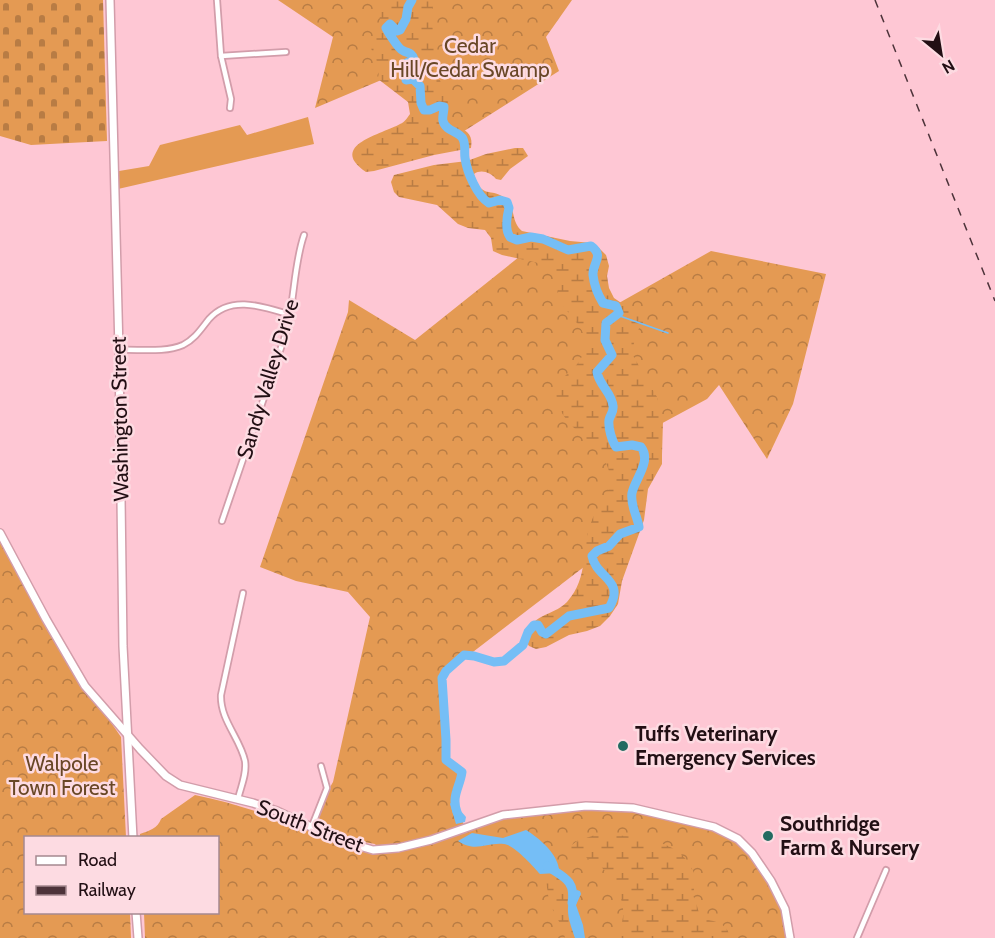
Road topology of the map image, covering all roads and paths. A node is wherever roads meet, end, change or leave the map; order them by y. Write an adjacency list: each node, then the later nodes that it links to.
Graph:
1 (110, 0): 8 (street, Washington Street)
2 (217, 0): 4 (street)
3 (286, 52): 4 (street)
4 (220, 56): 5 (street)
5 (230, 108)
6 (304, 235): 7 (street, Sandy Valley Drive)
7 (291, 315): 8 (street); 9 (street, Sandy Valley Drive)
8 (119, 350): 12 (street, Washington Street)
9 (222, 521)
10 (0, 533): 12 (street, South Street)
11 (243, 593): 14 (street)
12 (128, 735): 14 (street, South Street); 16 (street, Washington Street)
13 (321, 766): 15 (street)
14 (238, 799): 15 (street, South Street)
15 (312, 826): 20 (street, South Street)
16 (133, 836)
17 (886, 870): 21 (street)
18 (136, 914): 19 (street)
19 (138, 938)
20 (790, 938)
21 (856, 938)

